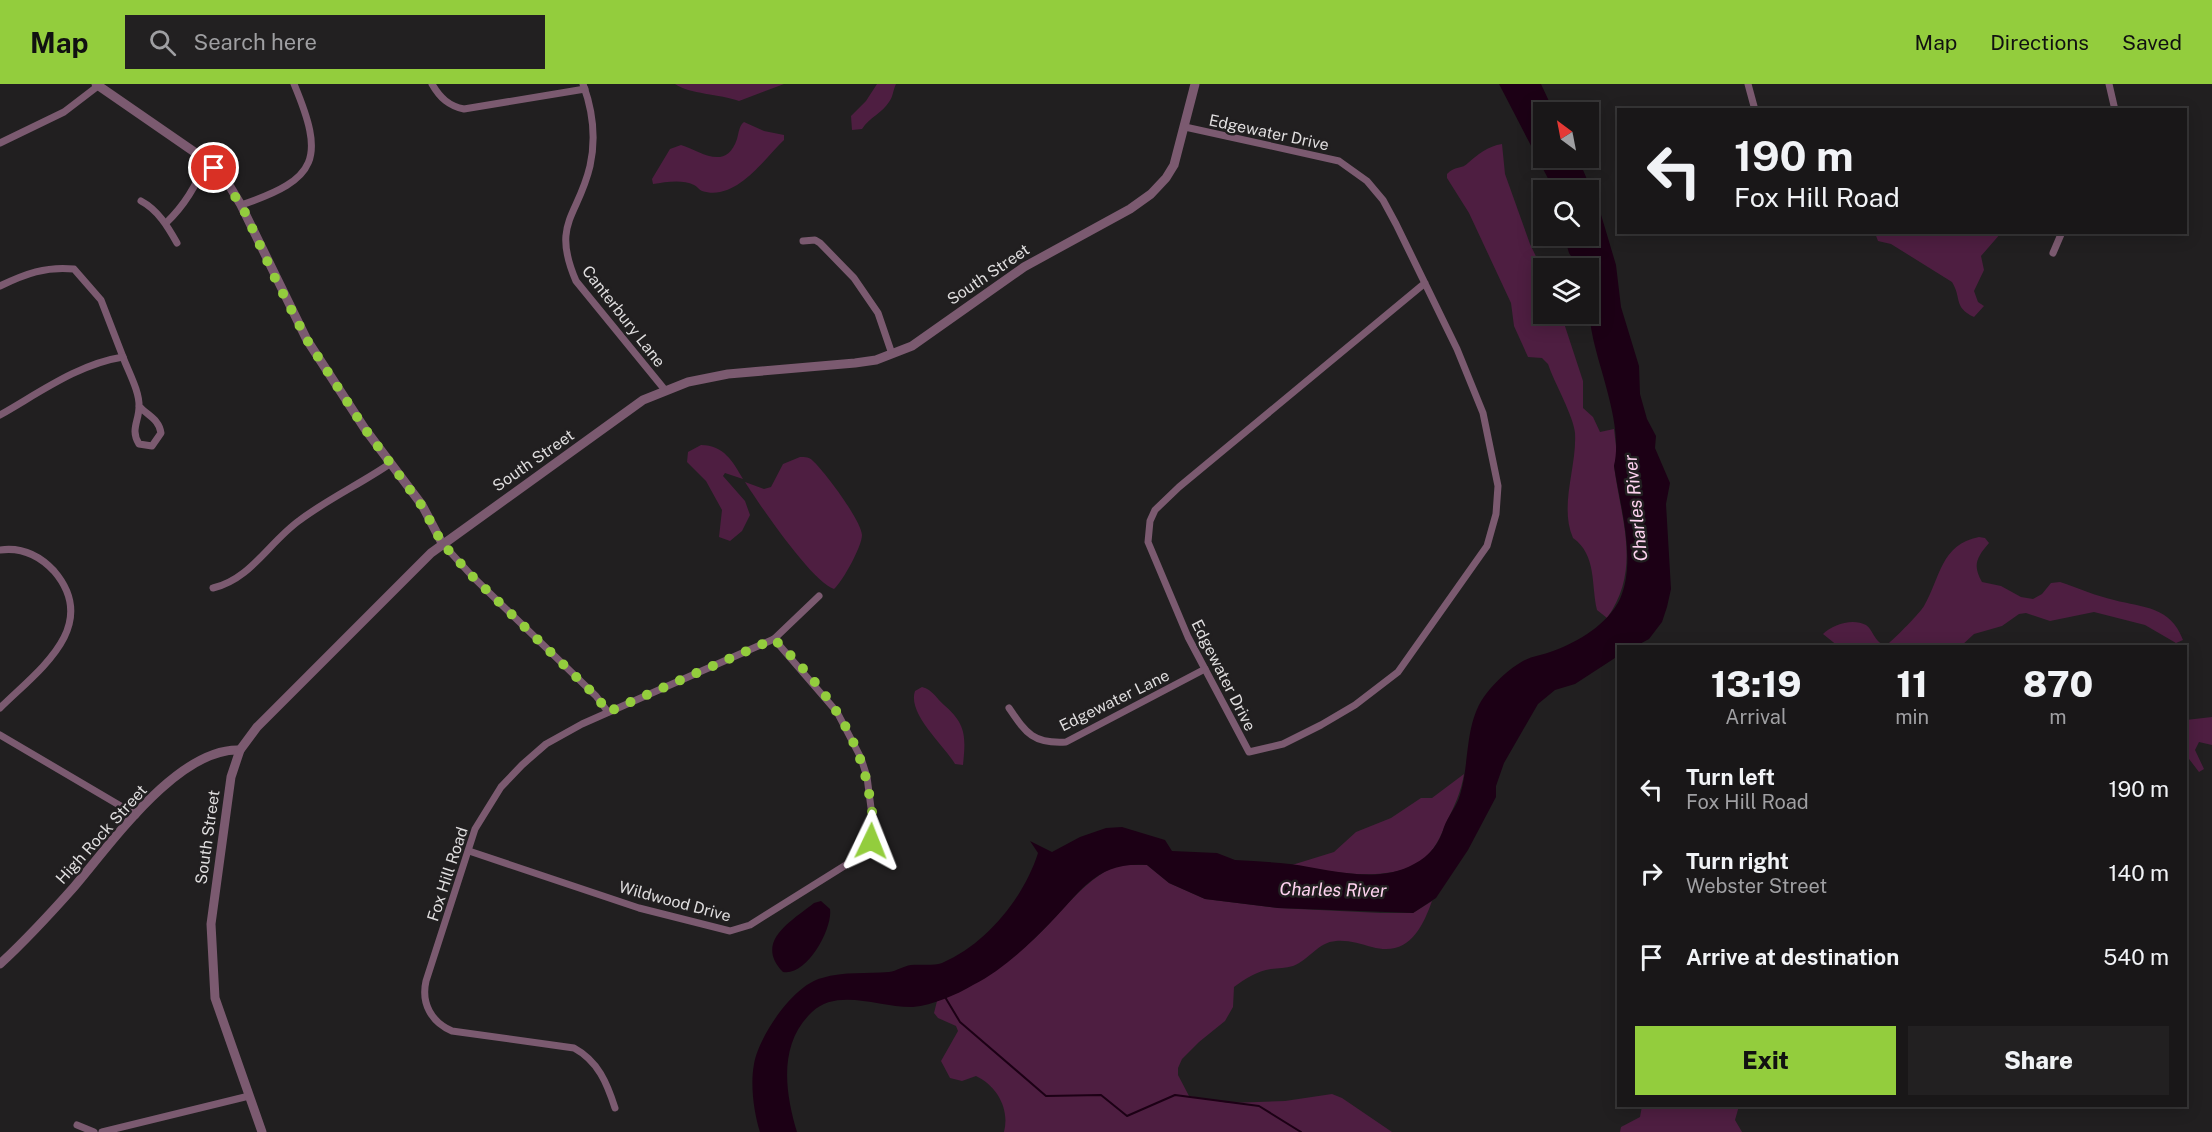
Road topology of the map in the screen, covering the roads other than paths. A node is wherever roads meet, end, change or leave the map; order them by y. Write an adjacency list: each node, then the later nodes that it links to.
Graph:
1 (294, 84): 14 (street)
2 (432, 84): 7 (street)
3 (1195, 84): 10 (street, South Street)
4 (1748, 84): 8 (street)
5 (2109, 84): 9 (street)
6 (97, 85): 11 (street); 12 (street)
7 (584, 87): 24 (street, Canterbury Lane)
8 (1754, 108)
9 (2115, 108)
10 (1185, 127): 20 (street, Edgewater Drive); 22 (street, South Street)
11 (0, 143)
12 (206, 160): 14 (street); 15 (street)
13 (141, 201): 15 (street)
14 (242, 206): 27 (street)
15 (166, 223): 18 (street)
16 (2061, 234): 19 (street)
17 (803, 241): 22 (street)
18 (177, 243)
19 (2053, 253)
20 (1425, 283): 33 (street, Edgewater Drive); 33 (street, Edgewater Drive)
21 (0, 286): 23 (street)
22 (892, 354): 24 (street, South Street)
23 (123, 357): 25 (street); 26 (street)
24 (665, 390): 28 (street, South Street)
25 (139, 406): 25 (street)
26 (0, 415)
27 (391, 463): 28 (street); 30 (street)
28 (442, 543): 36 (street); 38 (street, South Street)
29 (0, 550): 34 (street)
30 (213, 588)
31 (819, 596): 32 (street, Fox Hill Road)
32 (774, 639): 36 (street, Fox Hill Road); 40 (street, Wildwood Drive)
33 (1205, 669): 35 (street, Edgewater Lane)
34 (0, 708)
35 (1010, 708)
36 (608, 712): 40 (street, Fox Hill Road)
37 (0, 735): 39 (street)
38 (240, 750): 39 (street, High Rock Street); 42 (street, South Street)
39 (136, 815): 41 (street, High Rock Street)
40 (469, 851): 43 (street, Fox Hill Road)
41 (0, 964)
42 (249, 1096): 46 (street); 47 (street, South Street)
43 (615, 1108)
44 (77, 1125): 45 (street)
45 (94, 1132)
46 (102, 1132)
47 (262, 1132)

